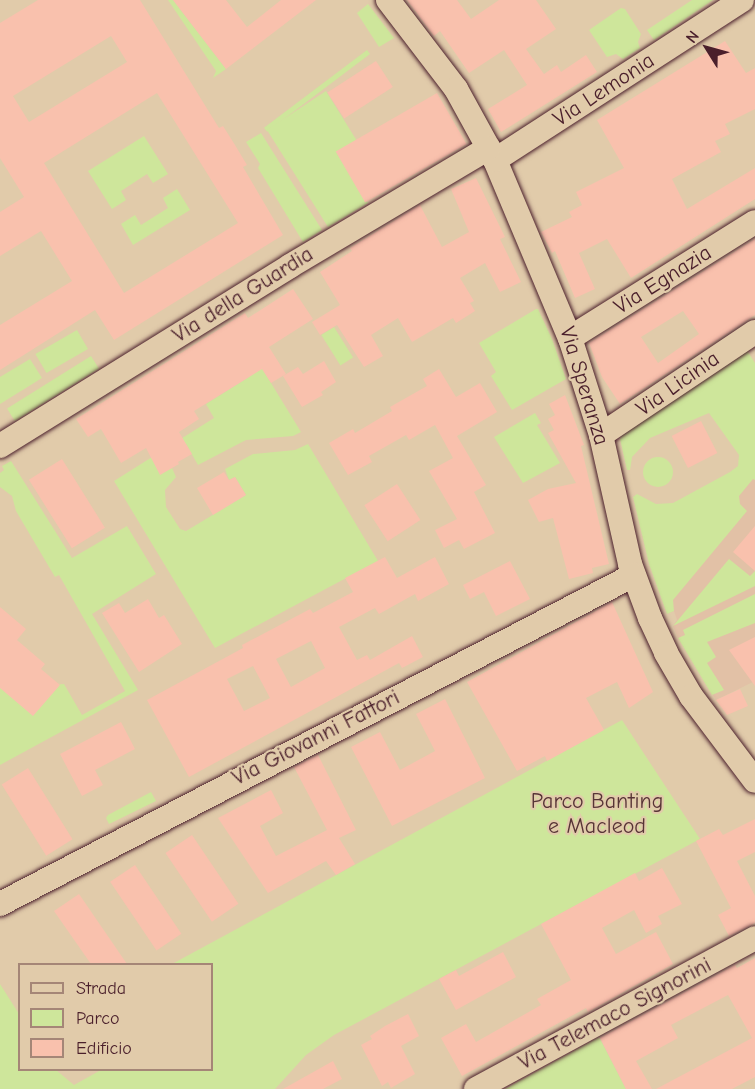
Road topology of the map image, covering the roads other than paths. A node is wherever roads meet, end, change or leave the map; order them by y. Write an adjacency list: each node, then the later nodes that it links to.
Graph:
1 (388, 0): 3 (street, Via Speranza)
2 (742, 0): 3 (street, Via Lemonia)
3 (492, 154): 6 (street, Via Speranza); 8 (street, Via della Guardia)
4 (755, 222): 6 (street, Via Egnazia)
5 (755, 332): 7 (street, Via Licinia)
6 (570, 338): 7 (street, Via Speranza)
7 (601, 435): 9 (street, Via Speranza)
8 (0, 446)
9 (634, 575): 10 (street, Via Speranza); 11 (street, Via Giovanni Fattori)
10 (755, 782)
11 (0, 904)
12 (755, 938): 13 (street, Via Telemaco Signorini)
13 (476, 1089)

